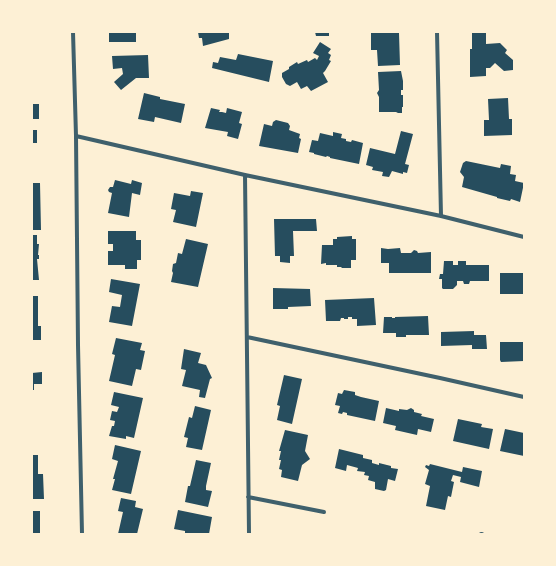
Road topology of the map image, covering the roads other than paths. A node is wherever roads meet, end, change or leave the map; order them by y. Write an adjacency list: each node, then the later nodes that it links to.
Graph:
1 (73, 32): 3 (street)
2 (437, 32): 5 (street)
3 (76, 136): 4 (street); 11 (street)
4 (245, 175): 5 (street); 7 (street)
5 (441, 216): 6 (street)
6 (524, 236)
7 (247, 337): 8 (street); 9 (street)
8 (524, 397)
9 (248, 497): 10 (street); 12 (street)
10 (324, 512)
11 (82, 534)
12 (249, 534)

